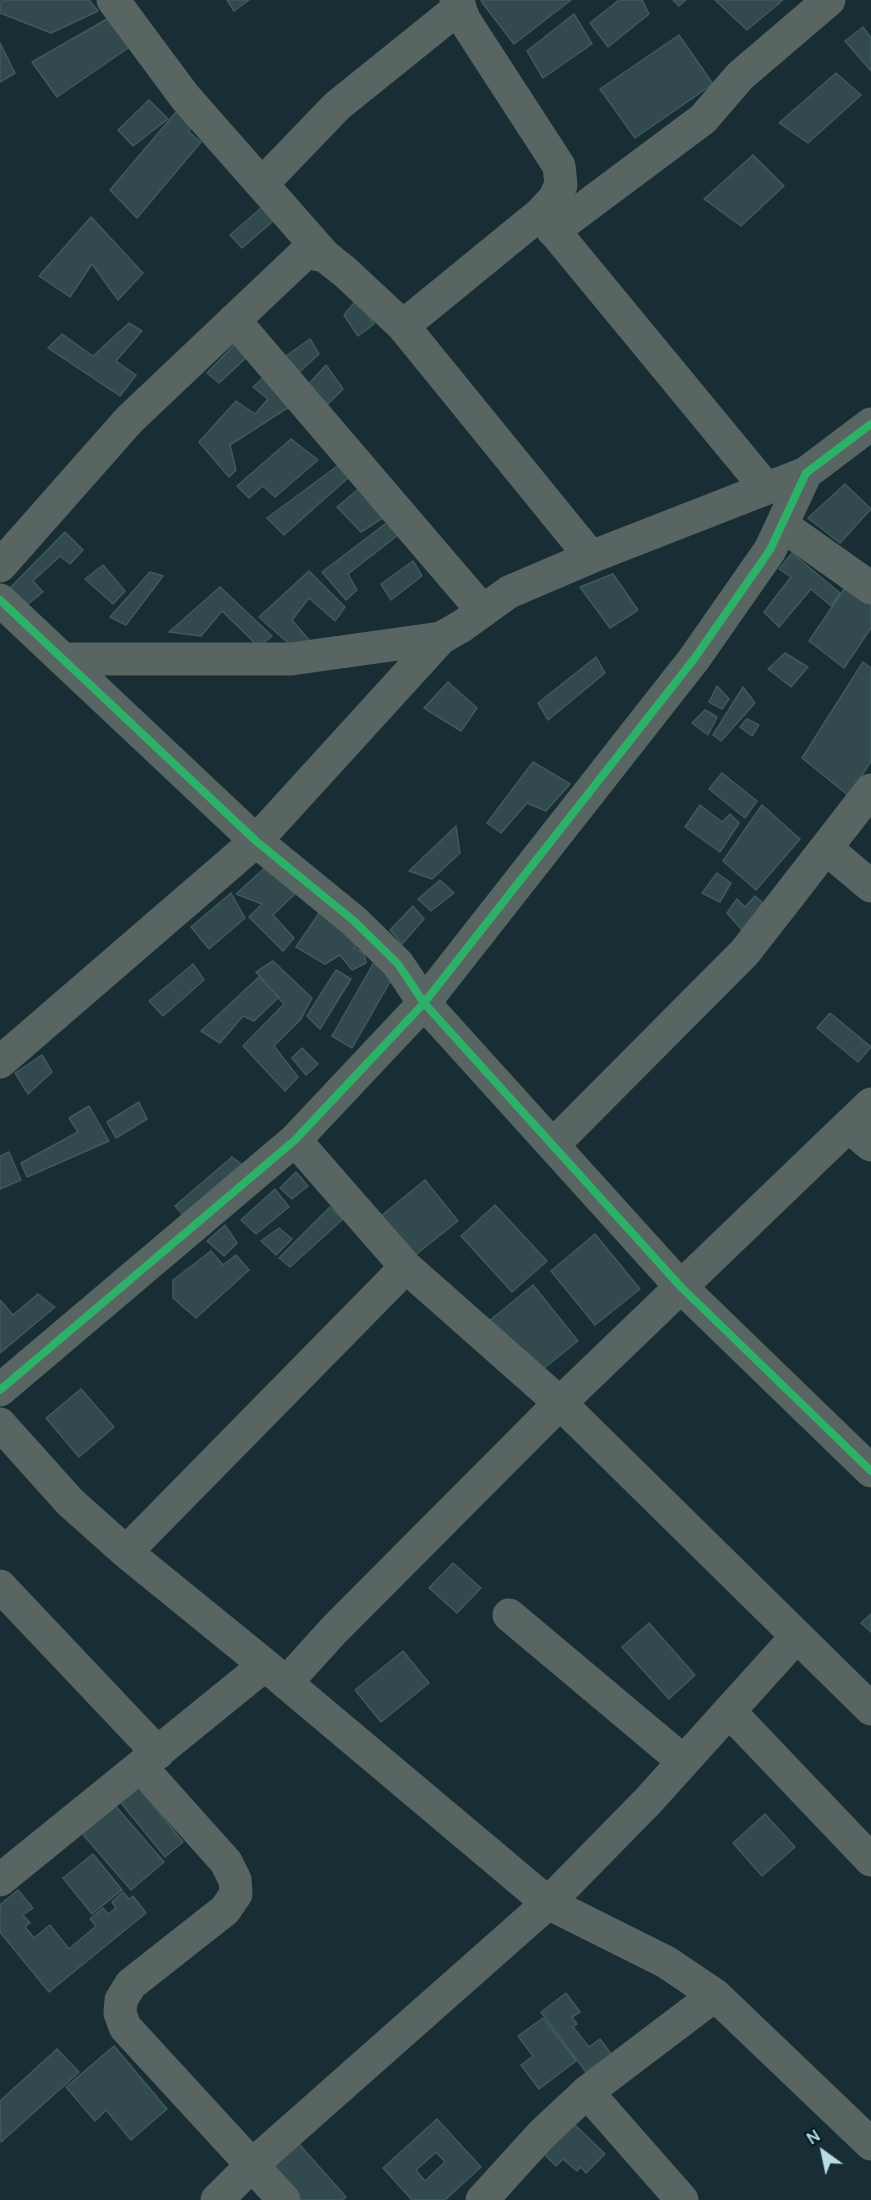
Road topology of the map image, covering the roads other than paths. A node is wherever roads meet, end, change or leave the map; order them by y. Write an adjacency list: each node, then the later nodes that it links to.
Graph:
1 (113, 0): 4 (street)
2 (829, 0): 5 (street)
3 (458, 4): 4 (street); 5 (street)
4 (262, 184): 6 (street)
5 (547, 222): 8 (street); 11 (street)
6 (324, 256): 7 (street); 8 (street)
7 (234, 320): 14 (street); 17 (street)
8 (403, 326): 13 (street)
9 (871, 424): 10 (street)
10 (806, 473): 11 (street); 12 (street)
11 (766, 488): 13 (street)
12 (782, 525): 15 (street); 24 (street)
13 (591, 556): 17 (street)
14 (0, 566)
15 (871, 588)
16 (0, 600): 19 (street)
17 (482, 610): 18 (street)
18 (441, 638): 19 (street); 21 (street)
19 (63, 659): 21 (street)
20 (871, 790): 22 (street)
21 (256, 842): 24 (street); 25 (street)
22 (827, 849): 23 (street); 28 (street)
23 (871, 886)
24 (424, 1003): 27 (street); 28 (street)
25 (0, 1062)
26 (863, 1125): 30 (street)
27 (295, 1140): 29 (street); 31 (street)
28 (553, 1145): 30 (street)
29 (406, 1267): 32 (street); 35 (street)
30 (681, 1287): 32 (street); 34 (street)
31 (0, 1390)
32 (560, 1403): 38 (street); 39 (street)
33 (0, 1424): 35 (street)
34 (871, 1471)
35 (126, 1552): 39 (street)
36 (0, 1586): 42 (street)
37 (509, 1615): 43 (street)
38 (797, 1636): 40 (street); 41 (street)
39 (276, 1674): 42 (street); 46 (street)
40 (871, 1709)
41 (729, 1711): 43 (street); 44 (street)
42 (150, 1760): 45 (street); 50 (street)
43 (684, 1761): 46 (street)
44 (871, 1860)
45 (0, 1880)
46 (548, 1903): 47 (street); 50 (street)
47 (715, 1995): 48 (street); 49 (street)
48 (586, 2092): 53 (street); 54 (street)
49 (871, 2144)
50 (252, 2165): 51 (street); 52 (street)
51 (217, 2200)
52 (284, 2200)
53 (482, 2200)
54 (682, 2200)

